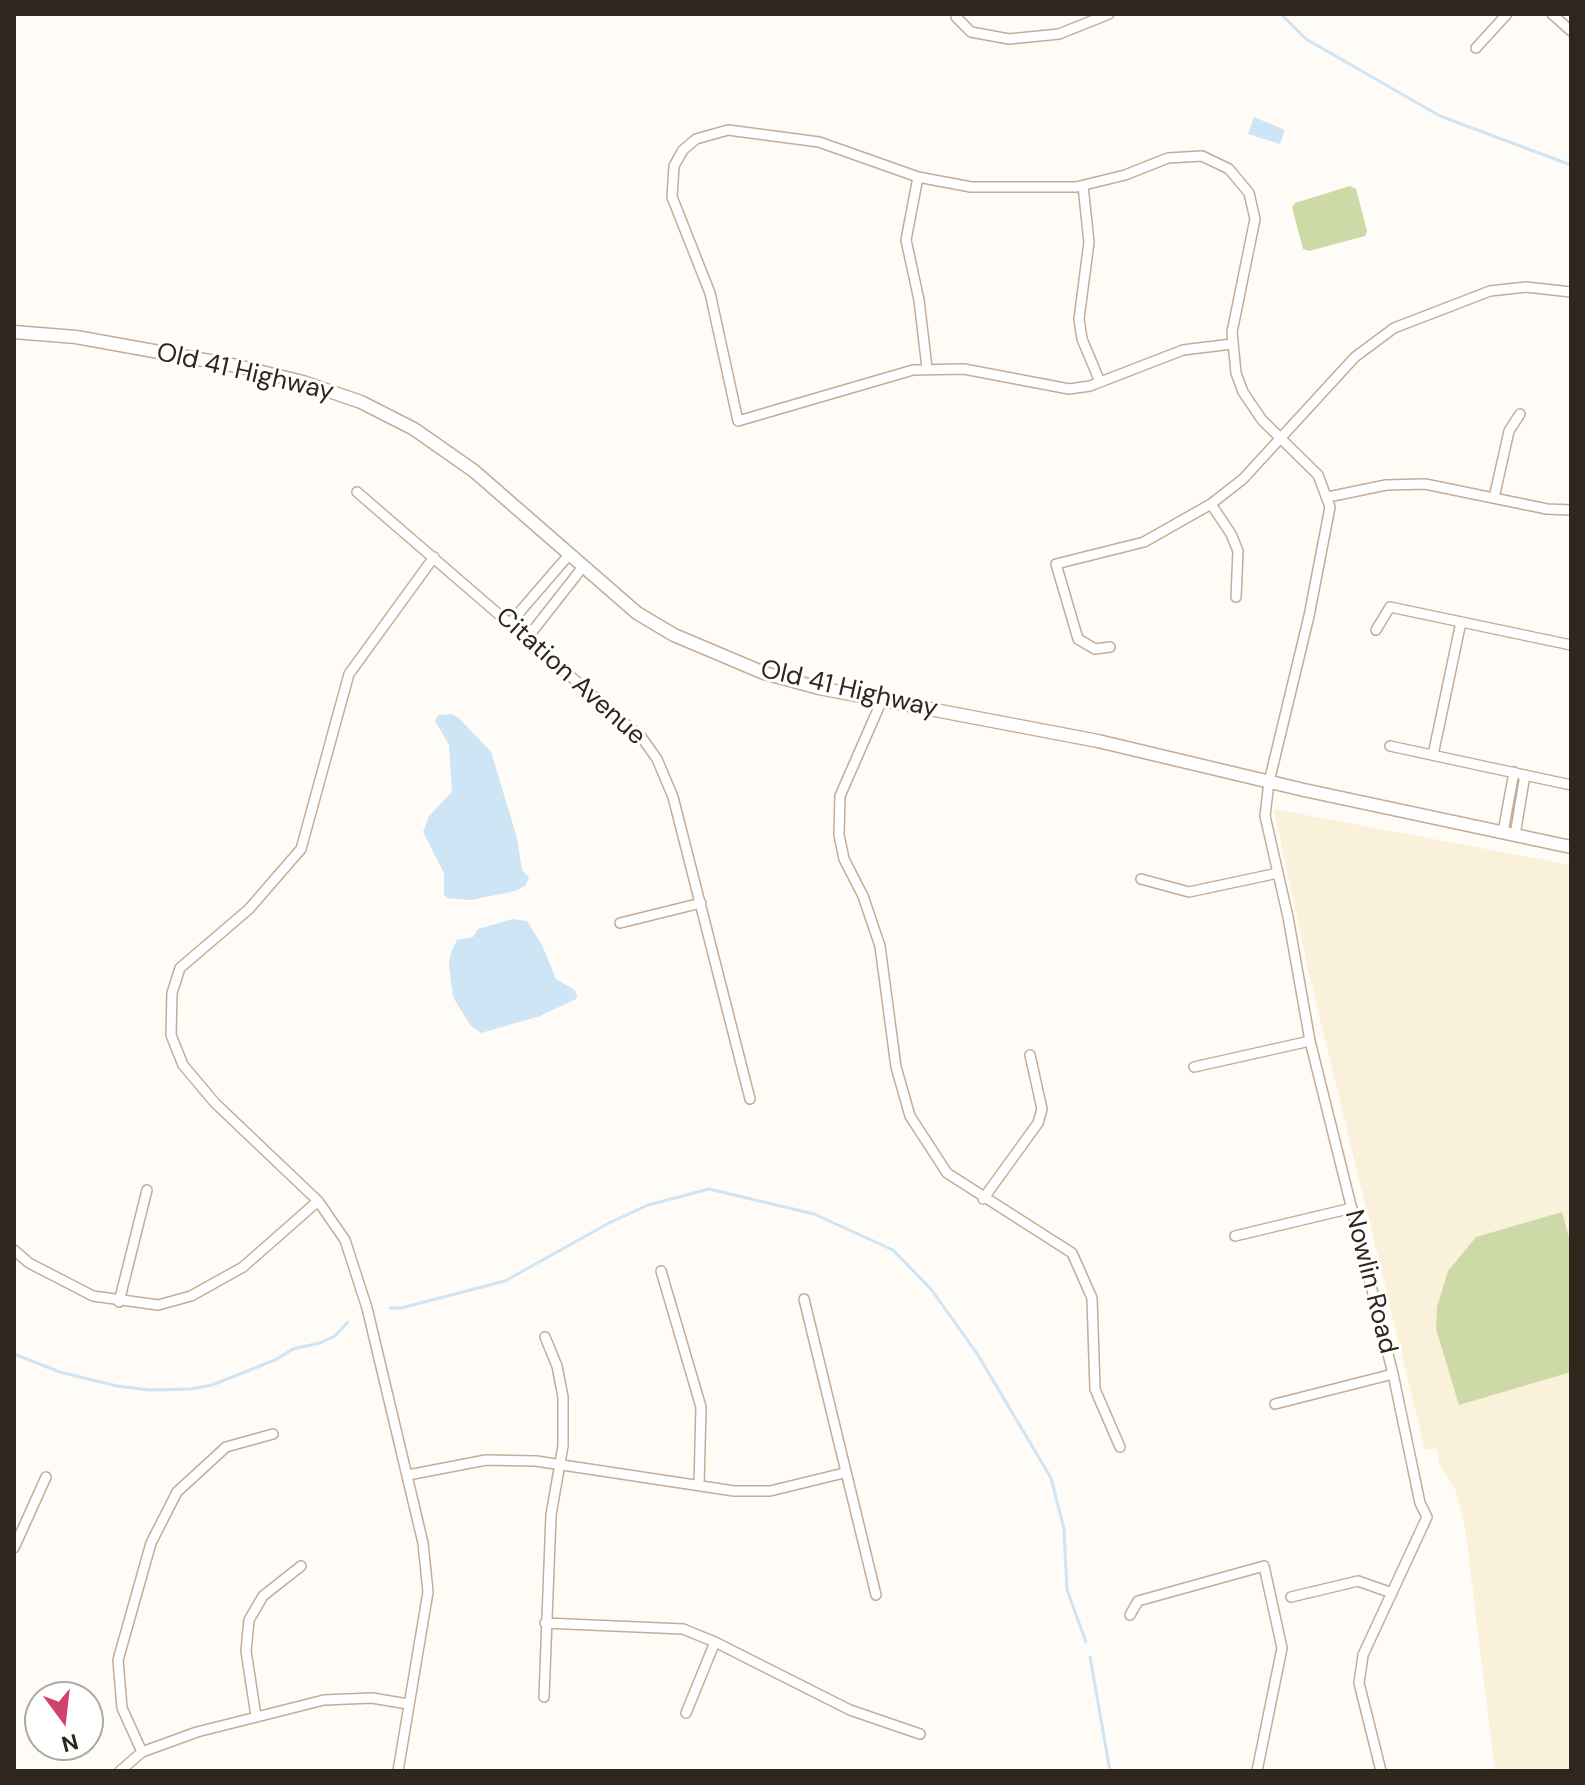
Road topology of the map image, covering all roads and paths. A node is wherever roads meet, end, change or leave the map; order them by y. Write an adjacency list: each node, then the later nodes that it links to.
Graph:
1 (1109, 14): 4 (street)
2 (1507, 14): 6 (street)
3 (1552, 14): 5 (street)
4 (956, 17)
5 (1571, 31)
6 (1476, 48)
7 (918, 177): 8 (street); 12 (street); 12 (street)
8 (1083, 186): 11 (street); 13 (street)
9 (1571, 292): 15 (street)
10 (14, 332): 21 (main road, Old 41 Highway)
11 (1232, 344): 13 (street); 15 (street)
12 (927, 368): 13 (street)
13 (1100, 382)
14 (1520, 414): 18 (street)
15 (1281, 438): 17 (street); 19 (street)
16 (357, 492): 22 (street, Citation Avenue)
17 (1328, 497): 18 (street); 36 (street, Nowlin Road)
18 (1494, 498): 20 (street)
19 (1211, 504): 24 (street); 30 (street)
20 (1571, 510)
21 (568, 556): 23 (main road, Old 41 Highway); 25 (street)
22 (434, 557): 25 (street, Citation Avenue); 50 (street)
23 (582, 568): 28 (street); 31 (main road, Old 41 Highway)
24 (1236, 597)
25 (511, 622): 28 (street, Citation Avenue)
26 (1461, 622): 27 (street); 29 (street); 33 (street)
27 (1376, 630)
28 (528, 637): 42 (street, Citation Avenue)
29 (1571, 645)
30 (1110, 647)
31 (882, 700): 36 (main road, Old 41 Highway); 49 (street)
32 (1390, 746): 33 (street)
33 (1433, 755): 34 (street)
34 (1514, 772): 35 (street); 38 (street)
35 (1525, 775): 37 (street); 38 (street)
36 (1269, 782): 38 (main road, Old 41 Highway); 40 (street, Nowlin Road)
37 (1571, 785)
38 (1509, 833): 39 (main road, Old 41 Highway)
39 (1571, 847)
40 (1278, 873): 41 (street); 44 (street, Nowlin Road)
41 (1141, 879)
42 (701, 903): 43 (street); 47 (street, Citation Avenue)
43 (620, 923)
44 (1310, 1041): 46 (street); 51 (street, Nowlin Road)
45 (1030, 1055): 49 (street)
46 (1194, 1067)
47 (750, 1099)
48 (147, 1190): 56 (street)
49 (983, 1199): 61 (street)
50 (318, 1201): 56 (street); 64 (street)
51 (1352, 1208): 52 (street); 58 (street, Nowlin Road)
52 (1235, 1236)
53 (14, 1250): 56 (street)
54 (661, 1271): 66 (street)
55 (804, 1299): 63 (street)
56 (119, 1302)
57 (545, 1337): 62 (street)
58 (1393, 1374): 59 (street); 69 (street, Nowlin Road)
59 (1275, 1404)
60 (273, 1434): 80 (street)
61 (1120, 1447)
62 (559, 1466): 64 (street); 66 (street); 73 (street)
63 (844, 1473): 66 (street); 70 (street)
64 (408, 1475): 76 (street)
65 (46, 1477): 67 (street)
66 (699, 1485)
67 (14, 1548)
68 (301, 1566): 78 (street)
69 (1392, 1593): 71 (street); 84 (street, Nowlin Road)
70 (876, 1595)
71 (1291, 1597)
72 (1130, 1615): 83 (street)
73 (545, 1623): 74 (street); 75 (street)
74 (715, 1642): 77 (street); 79 (street)
75 (544, 1697)
76 (408, 1704): 78 (street); 82 (street)
77 (686, 1713)
78 (256, 1716): 80 (street)
79 (920, 1734)
80 (142, 1752): 81 (street)
81 (120, 1771)
82 (398, 1771)
83 (1257, 1771)
84 (1381, 1771)

